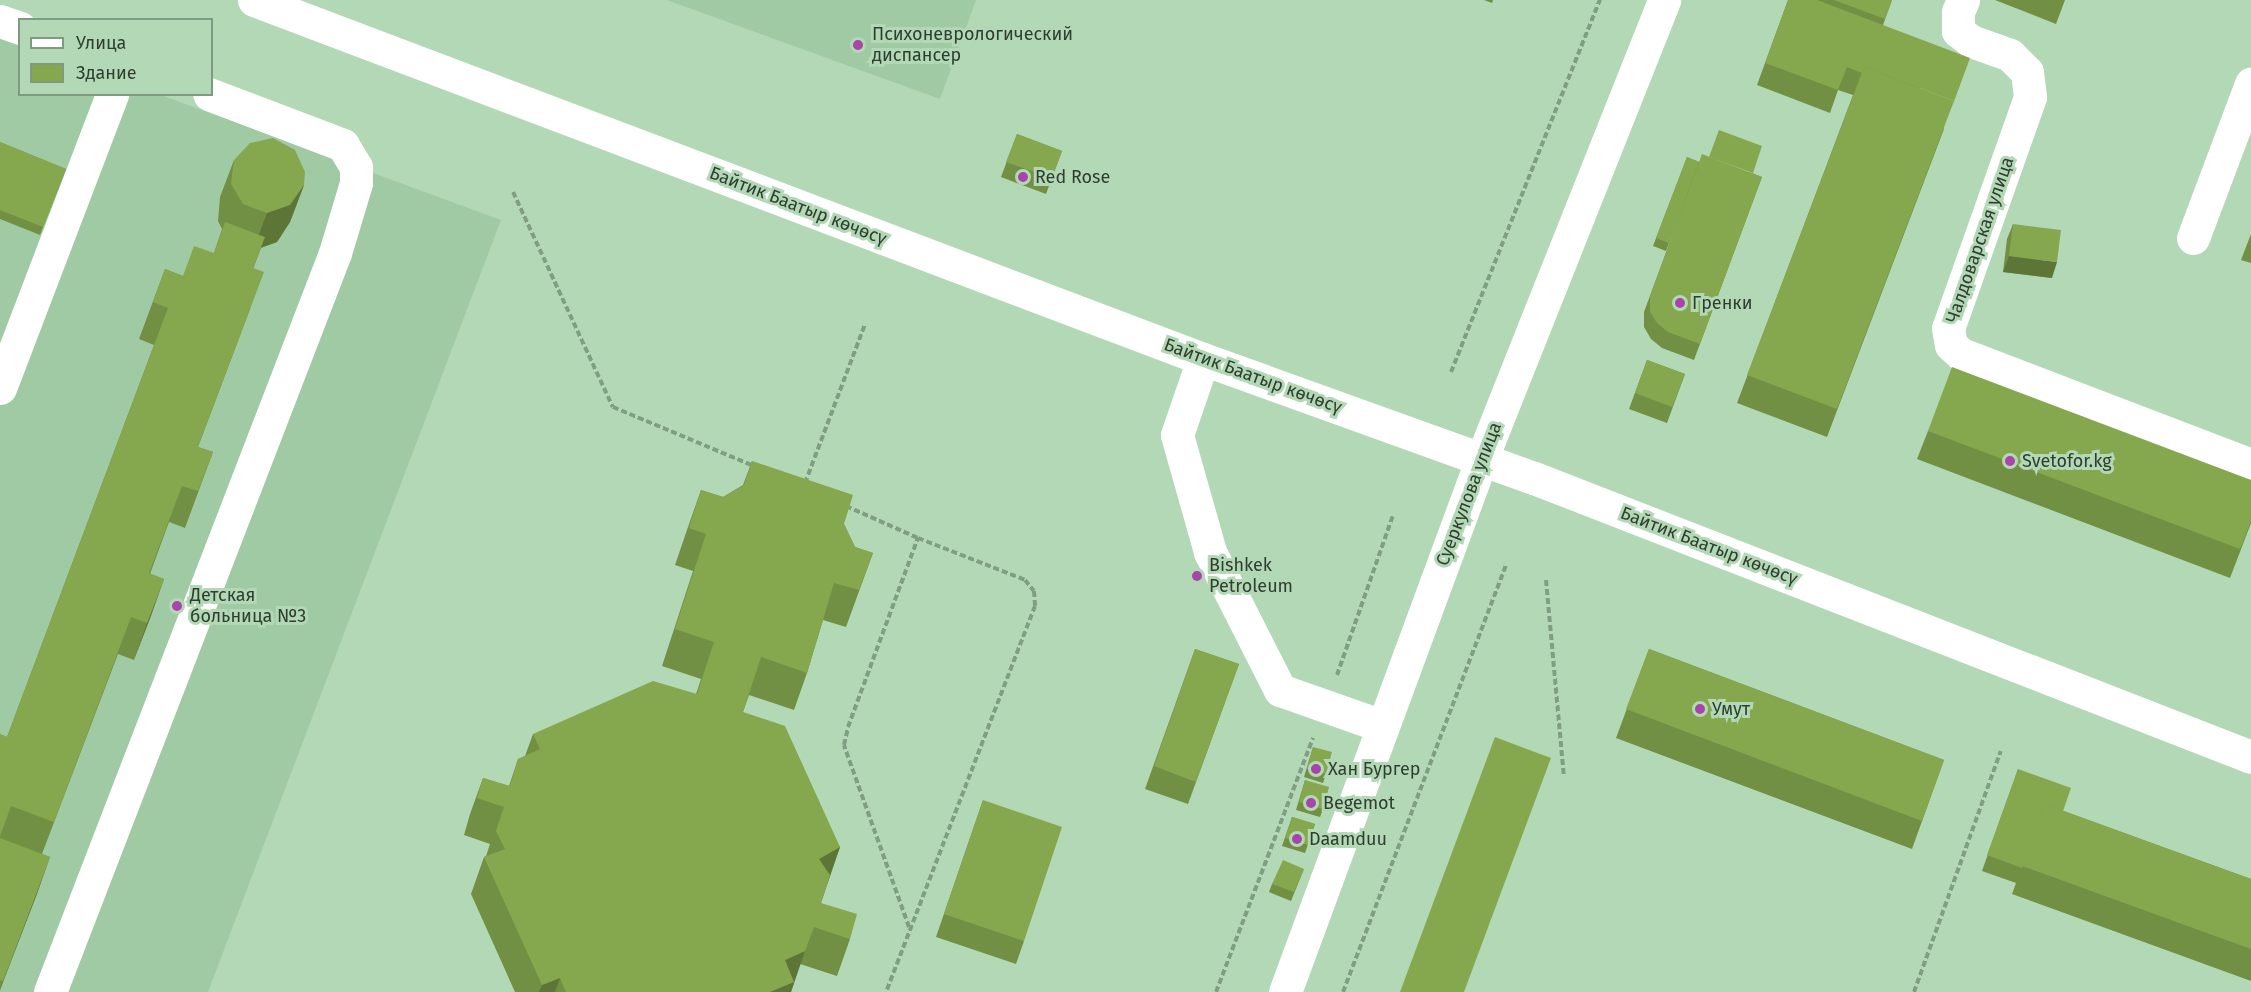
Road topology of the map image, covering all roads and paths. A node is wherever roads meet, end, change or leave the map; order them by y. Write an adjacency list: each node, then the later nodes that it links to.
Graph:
1 (254, 0): 13 (main road, Байтик Баатыр көчөсү)
2 (1600, 0): 14 (path)
3 (1664, 0): 16 (main road, Суеркулова улица)
4 (1963, 0): 17 (main road, Чалдоварская улица)
5 (0, 21): 6 (main road)
6 (18, 27)
7 (2251, 84): 11 (main road)
8 (111, 96): 15 (main road)
9 (213, 96): 31 (main road)
10 (513, 192): 18 (path)
11 (2193, 238)
12 (865, 324): 19 (path)
13 (1203, 359): 16 (main road, Байтик Баатыр көчөсү); 25 (main road)
14 (1451, 372)
15 (0, 388)
16 (1482, 459): 26 (main road, Суеркулова улица); 28 (main road, Байтик Баатыр көчөсү)
17 (2251, 465)
18 (762, 469)
19 (794, 482)
20 (835, 501): 22 (path)
21 (1393, 515): 25 (path)
22 (918, 538): 30 (path); 30 (path)
23 (1506, 565): 35 (path)
24 (1546, 580): 29 (path)
25 (1326, 706): 26 (main road); 33 (path)
26 (1382, 726): 34 (main road, Суеркулова улица)
27 (2001, 751): 36 (path)
28 (2251, 757)
29 (1564, 776)
30 (909, 929): 32 (path)
31 (50, 992)
32 (886, 992)
33 (1216, 992)
34 (1285, 992)
35 (1343, 992)
36 (1914, 992)

